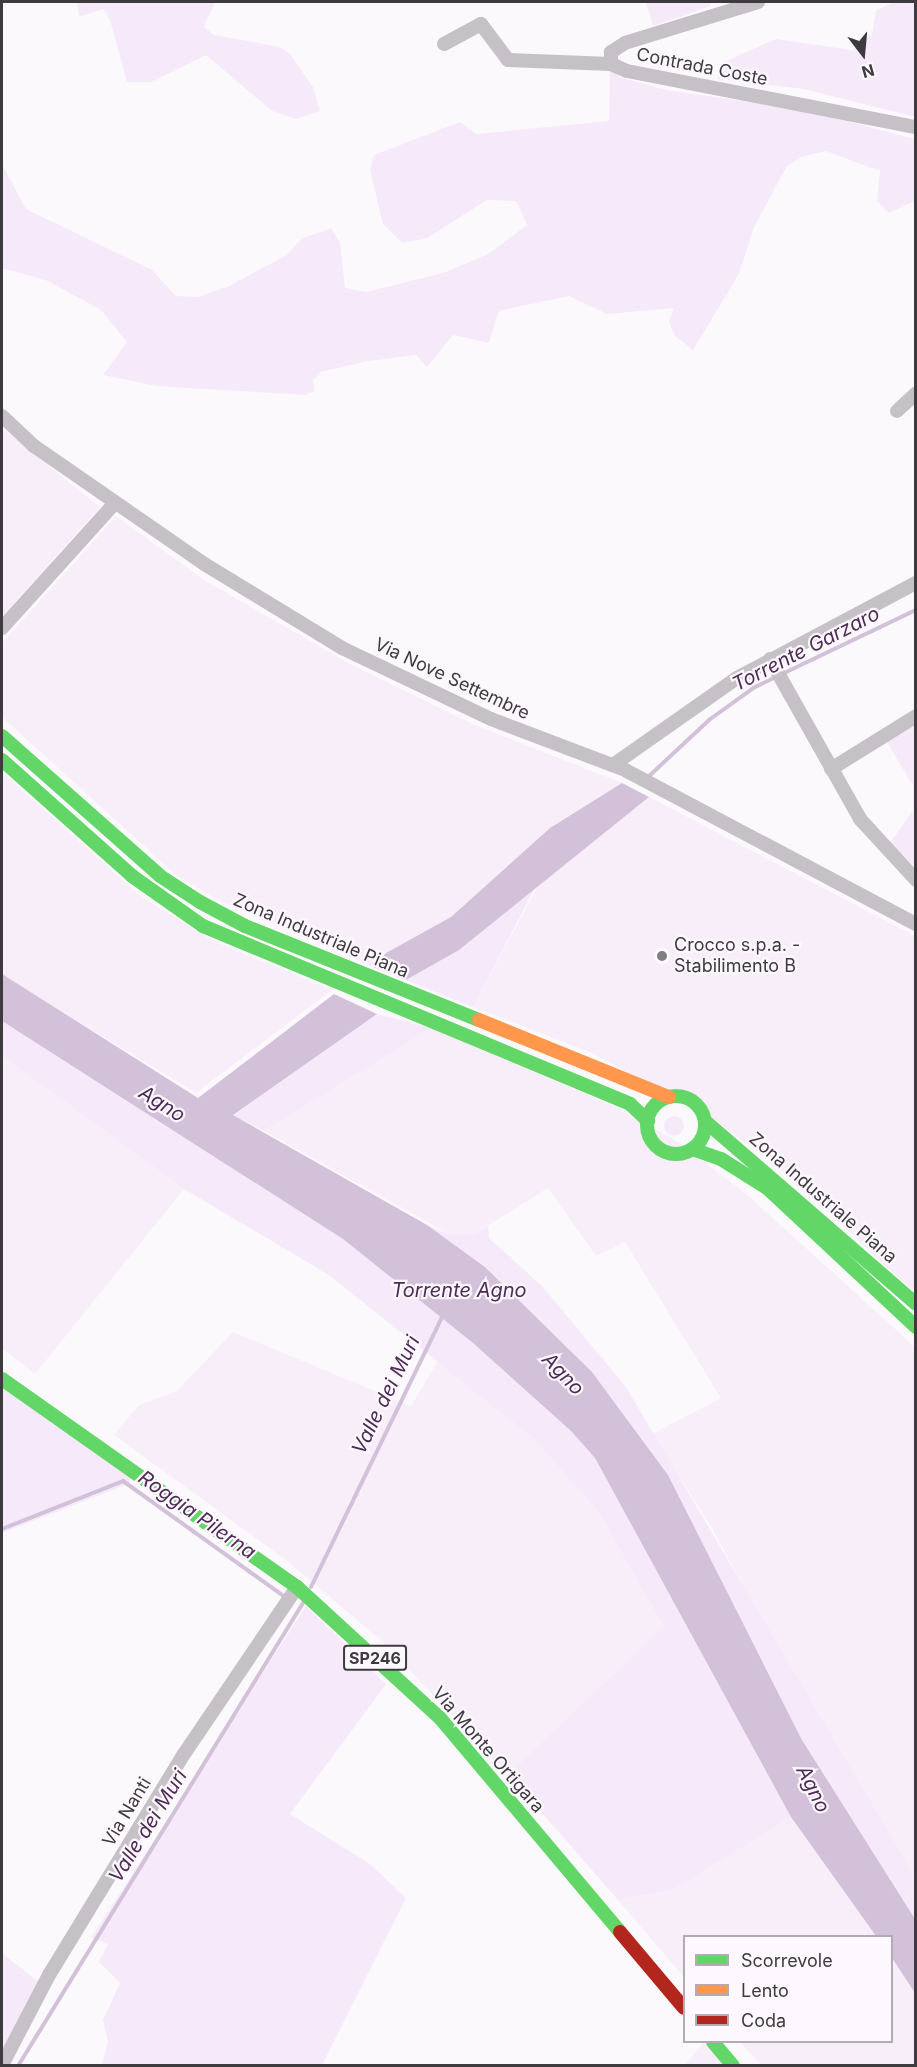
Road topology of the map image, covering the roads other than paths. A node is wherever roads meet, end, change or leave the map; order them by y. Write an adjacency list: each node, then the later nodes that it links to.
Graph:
1 (758, 2): 3 (street, Contrada Coste)
2 (444, 44): 3 (street)
3 (611, 64): 4 (street, Contrada Coste)
4 (915, 127)
5 (915, 393): 6 (street)
6 (897, 411)
7 (2, 416): 8 (street, Via Nove Settembre)
8 (115, 503): 10 (street); 15 (street, Via Nove Settembre)
9 (915, 583): 11 (street)
10 (2, 628)
11 (770, 659): 15 (street); 16 (street)
12 (915, 716): 16 (street)
13 (2, 736): 19 (main road, Zona Industriale Piana)
14 (2, 760): 20 (main road, Zona Industriale Piana)
15 (619, 767): 18 (street, Via Nove Settembre)
16 (831, 769): 17 (street)
17 (915, 880)
18 (915, 924)
19 (669, 1097): 20 (main road); 21 (main road)
20 (648, 1121): 22 (main road)
21 (705, 1121): 22 (main road); 23 (main road, Zona Industriale Piana)
22 (692, 1149): 24 (main road, Zona Industriale Piana)
23 (915, 1304)
24 (915, 1327)
25 (2, 1379): 26 (main road, Via Monte Ortigara / SP246)
26 (297, 1587): 27 (main road, Via Monte Ortigara / SP246); 29 (street, Via Nanti)
27 (683, 2007)
28 (713, 2043): 30 (main road)
29 (2, 2065)
30 (733, 2066)

